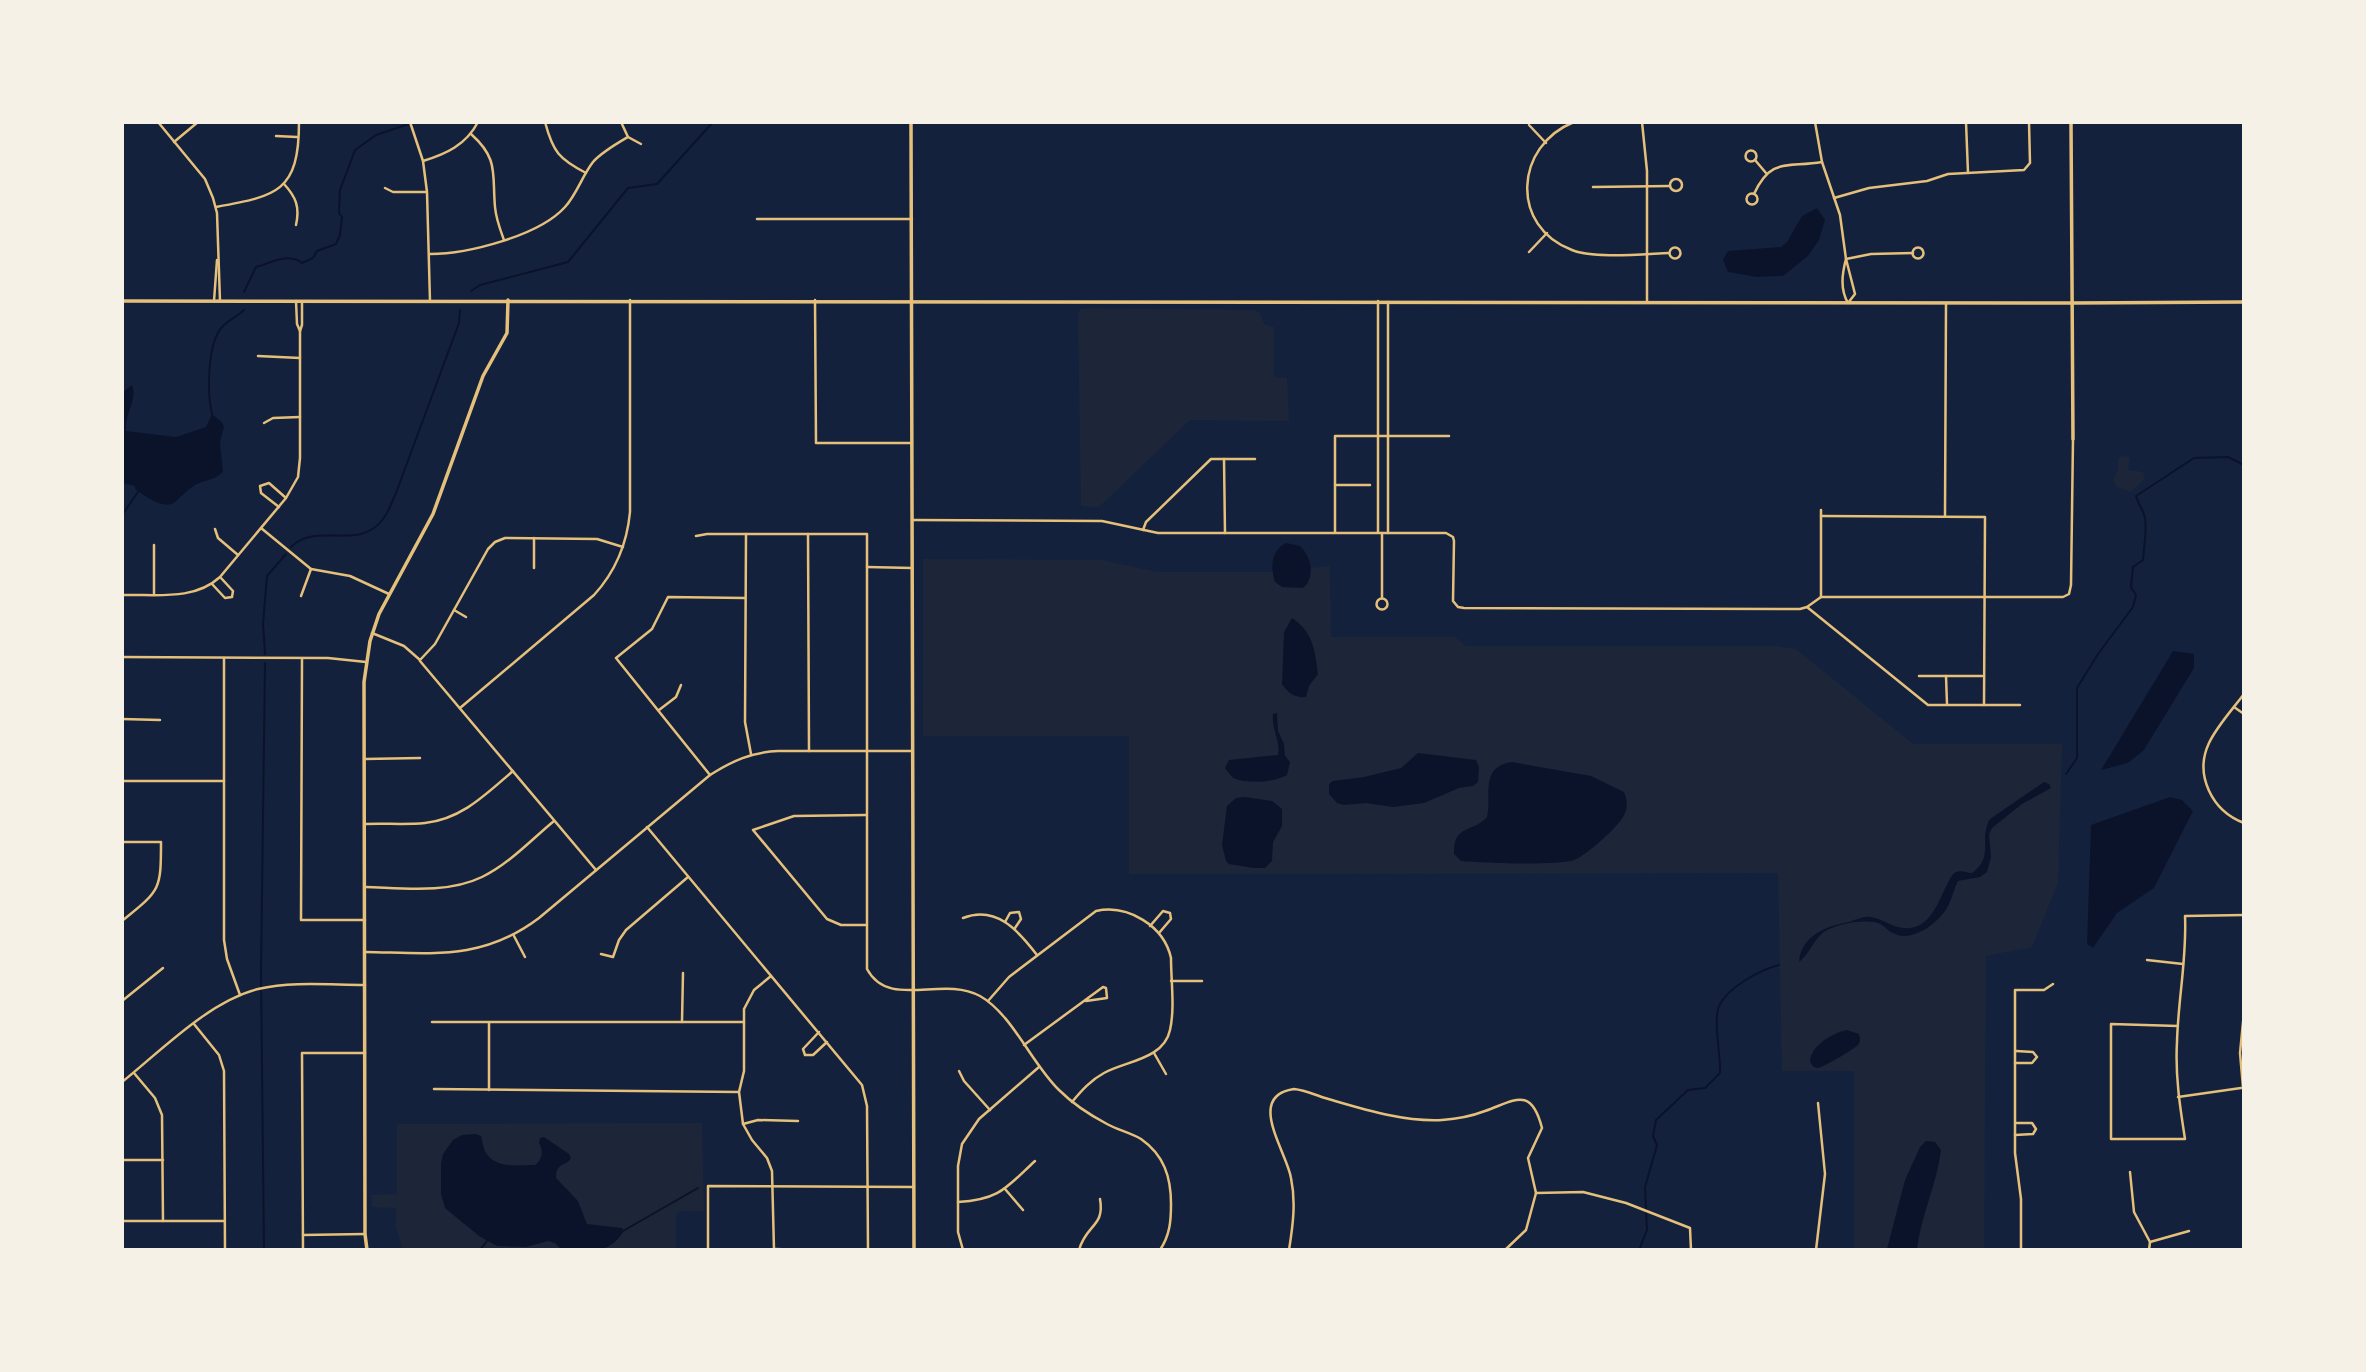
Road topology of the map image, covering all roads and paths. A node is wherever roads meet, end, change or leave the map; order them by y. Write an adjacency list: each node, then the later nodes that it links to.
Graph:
1 (158, 122): 22 (street)
2 (198, 122): 22 (street)
3 (299, 122): 20 (street)
4 (410, 122): 26 (street)
5 (478, 122): 18 (street)
6 (545, 122): 28 (street)
7 (621, 122): 21 (street)
8 (911, 122): 41 (main road)
9 (1574, 122): 23 (street)
10 (1642, 122): 34 (street)
11 (1864, 122): 12 (street)
12 (1876, 122)
13 (1966, 122): 30 (street)
14 (2029, 122): 30 (street)
15 (2071, 122): 66 (main road)
16 (1817, 123): 27 (street)
17 (1529, 125): 23 (street)
18 (471, 134): 26 (street); 44 (street)
19 (276, 136): 20 (street)
20 (299, 137): 31 (street)
21 (628, 137): 24 (street); 28 (street)
22 (174, 142): 39 (street)
23 (1546, 143): 43 (street)
24 (640, 144)
25 (1755, 160): 29 (street)
26 (423, 161): 36 (street)
27 (1822, 162): 29 (street); 38 (street)
28 (586, 173): 44 (street)
29 (1766, 173): 37 (street)
30 (1968, 173): 38 (street)
31 (284, 184): 39 (street); 42 (street)
32 (1670, 186): 34 (street)
33 (1593, 187): 34 (street)
34 (1647, 187): 48 (street)
35 (385, 188): 36 (street)
36 (427, 192): 47 (street)
37 (1754, 194)
38 (1834, 198): 50 (street)
39 (216, 207): 56 (street)
40 (757, 219): 41 (street)
41 (912, 219): 54 (main road)
42 (296, 225)
43 (1547, 233): 45 (street); 48 (street)
44 (504, 240): 47 (street)
45 (1529, 252)
46 (1913, 253): 50 (street)
47 (430, 254): 59 (street)
48 (1647, 254): 49 (street); 62 (street)
49 (1669, 254)
50 (1846, 259): 64 (street); 64 (street)
51 (508, 300): 52 (main road); 59 (main road); 109 (main road)
52 (630, 300): 53 (main road); 99 (street)
53 (815, 300): 54 (main road); 76 (street)
54 (912, 300): 60 (main road); 76 (main road)
55 (122, 301): 56 (main road)
56 (217, 301): 57 (main road)
57 (296, 301): 58 (main road); 67 (street)
58 (302, 301): 59 (main road); 67 (street)
59 (430, 301)
60 (1378, 301): 61 (main road); 72 (street)
61 (1388, 301): 62 (main road); 73 (street)
62 (1647, 302): 64 (main road)
63 (2244, 302): 66 (main road)
64 (1848, 303): 65 (main road)
65 (1946, 303): 66 (main road); 85 (street)
66 (2073, 303): 75 (main road)
67 (300, 331): 69 (street)
68 (258, 356): 69 (street)
69 (300, 358): 70 (street)
70 (300, 417): 71 (street); 81 (street)
71 (264, 423)
72 (1378, 436): 73 (street); 79 (street); 92 (street)
73 (1388, 436): 74 (street); 93 (street)
74 (1449, 436)
75 (2073, 439): 111 (street)
76 (912, 443): 86 (main road)
77 (1224, 459): 78 (street); 89 (street); 90 (street)
78 (1255, 459)
79 (1335, 485): 80 (street); 91 (street)
80 (1370, 485)
81 (286, 498): 82 (street); 82 (street)
82 (279, 507): 87 (street)
83 (1821, 510): 84 (street)
84 (1821, 516): 85 (street); 112 (street)
85 (1945, 517): 111 (street)
86 (912, 520): 89 (street); 103 (main road)
87 (261, 528): 100 (street); 104 (street)
88 (215, 529): 100 (street)
89 (1143, 530): 90 (street)
90 (1225, 533): 91 (street)
91 (1335, 533): 92 (street)
92 (1380, 533): 93 (street); 114 (street)
93 (1388, 533): 115 (street)
94 (746, 534): 95 (street); 96 (street); 113 (street)
95 (808, 534): 102 (street); 138 (street)
96 (696, 536)
97 (534, 538): 99 (street); 101 (street); 116 (street)
98 (154, 545): 108 (street)
99 (623, 547): 133 (street)
100 (238, 555): 105 (street)
101 (534, 568)
102 (867, 568): 103 (street); 139 (street)
103 (912, 568): 140 (main road)
104 (312, 569): 109 (street); 110 (street)
105 (220, 577): 106 (street); 106 (street)
106 (212, 584): 108 (street)
107 (122, 594): 108 (street)
108 (154, 594)
109 (390, 594): 118 (main road)
110 (301, 596)
111 (1984, 596): 112 (street); 126 (street)
112 (1821, 597): 115 (street)
113 (745, 598): 134 (street); 141 (street)
114 (1382, 598)
115 (1807, 607): 131 (street)
116 (454, 610): 117 (street); 122 (street)
117 (466, 617)
118 (372, 633): 122 (street); 123 (main road)
119 (122, 657): 120 (street)
120 (224, 658): 121 (street); 147 (street)
121 (302, 659): 123 (street); 159 (street)
122 (419, 660): 133 (street)
123 (366, 662): 142 (main road)
124 (1919, 676): 125 (street)
125 (1946, 676): 126 (street); 131 (street)
126 (1984, 676): 129 (street)
127 (681, 685): 134 (street)
128 (2244, 694): 132 (street)
129 (1984, 705): 130 (street); 131 (street)
130 (2020, 705)
131 (1947, 706)
132 (2234, 707): 135 (street); 150 (street)
133 (460, 708): 144 (street)
134 (659, 710): 145 (street)
135 (2244, 714)
136 (122, 719): 137 (street)
137 (160, 720)
138 (809, 751): 139 (street); 141 (street)
139 (868, 751): 140 (street); 148 (street)
140 (913, 751): 180 (main road)
141 (751, 754): 145 (street)
142 (365, 758): 143 (street); 151 (main road)
143 (420, 758)
144 (513, 771): 149 (street); 151 (street)
145 (710, 775): 152 (street)
146 (122, 780): 147 (street)
147 (224, 781): 181 (street)
148 (866, 816): 162 (street); 162 (street)
149 (555, 820): 154 (street); 156 (street)
150 (2244, 823)
151 (365, 824): 156 (main road)
152 (647, 827): 154 (street); 155 (street)
153 (122, 842): 160 (street)
154 (596, 870): 166 (street)
155 (688, 877): 168 (street); 175 (street)
156 (365, 887): 159 (main road)
157 (2244, 915): 172 (street)
158 (963, 918): 161 (street)
159 (365, 920): 167 (main road)
160 (122, 921)
161 (1005, 922): 164 (street); 164 (street)
162 (866, 925): 180 (street)
163 (1150, 926): 165 (street); 165 (street); 169 (street)
164 (1016, 928): 169 (street)
165 (1159, 933): 176 (street)
166 (514, 936): 167 (street); 170 (street)
167 (365, 952): 179 (main road)
168 (601, 954)
169 (1037, 955): 183 (street)
170 (525, 957)
171 (2147, 960): 172 (street)
172 (2183, 964): 192 (street)
173 (163, 968): 184 (street)
174 (683, 973): 189 (street)
175 (772, 976): 190 (street); 193 (street)
176 (1171, 981): 177 (street); 198 (street)
177 (1202, 981)
178 (2053, 984): 196 (street)
179 (365, 985): 181 (street); 197 (main road)
180 (913, 989): 183 (street); 224 (main road)
181 (240, 995): 191 (street)
182 (1086, 1000): 182 (street); 195 (street)
183 (988, 1001): 195 (street)
184 (122, 1002)
185 (2244, 1012): 186 (street)
186 (2243, 1019): 205 (street)
187 (432, 1022): 188 (street)
188 (489, 1022): 189 (street); 207 (street)
189 (682, 1022): 190 (street)
190 (744, 1022): 208 (street)
191 (194, 1024): 202 (street); 232 (street)
192 (2178, 1026): 209 (street); 209 (street)
193 (819, 1032): 194 (street); 194 (street)
194 (828, 1042): 223 (street)
195 (1024, 1045): 200 (street)
196 (2015, 1051): 199 (street); 199 (street)
197 (365, 1053): 234 (main road); 235 (street)
198 (1154, 1053): 203 (street); 211 (street)
199 (2015, 1063): 215 (street)
200 (1040, 1067): 211 (street); 213 (street)
201 (960, 1071): 213 (street)
202 (134, 1073): 204 (street); 219 (street)
203 (1166, 1074)
204 (122, 1082)
205 (2242, 1088): 209 (street); 210 (street)
206 (434, 1089): 207 (street)
207 (489, 1090): 208 (street)
208 (739, 1092): 216 (street)
209 (2178, 1097)
210 (2244, 1099)
211 (1072, 1102): 247 (street)
212 (1818, 1103): 251 (street)
213 (990, 1110): 228 (street)
214 (798, 1121): 216 (street)
215 (2015, 1123): 217 (street); 217 (street)
216 (743, 1124): 222 (street)
217 (2015, 1135): 252 (street)
218 (122, 1160): 219 (street)
219 (163, 1160): 231 (street)
220 (1034, 1161): 225 (street)
221 (2130, 1172): 236 (street)
222 (774, 1186): 223 (street); 237 (street); 241 (street)
223 (867, 1186): 224 (street); 243 (street)
224 (914, 1186): 244 (main road)
225 (1005, 1189): 228 (street); 229 (street)
226 (1536, 1193): 248 (street); 249 (street); 250 (street)
227 (1100, 1199): 246 (street)
228 (958, 1202): 245 (street)
229 (1023, 1210)
230 (122, 1221): 231 (street)
231 (163, 1221): 232 (street)
232 (225, 1221): 238 (street)
233 (2189, 1231): 236 (street)
234 (365, 1234): 235 (street); 240 (main road)
235 (303, 1235): 239 (street)
236 (2150, 1242): 253 (street)
237 (774, 1249): 242 (street)
238 (225, 1250)
239 (303, 1250)
240 (367, 1250)
241 (708, 1250)
242 (807, 1250)
243 (868, 1250)
244 (914, 1250)
245 (963, 1250)
246 (1079, 1250)
247 (1160, 1250)
248 (1289, 1250)
249 (1505, 1250)
250 (1691, 1250)
251 (1816, 1250)
252 (2021, 1250)
253 (2149, 1250)

